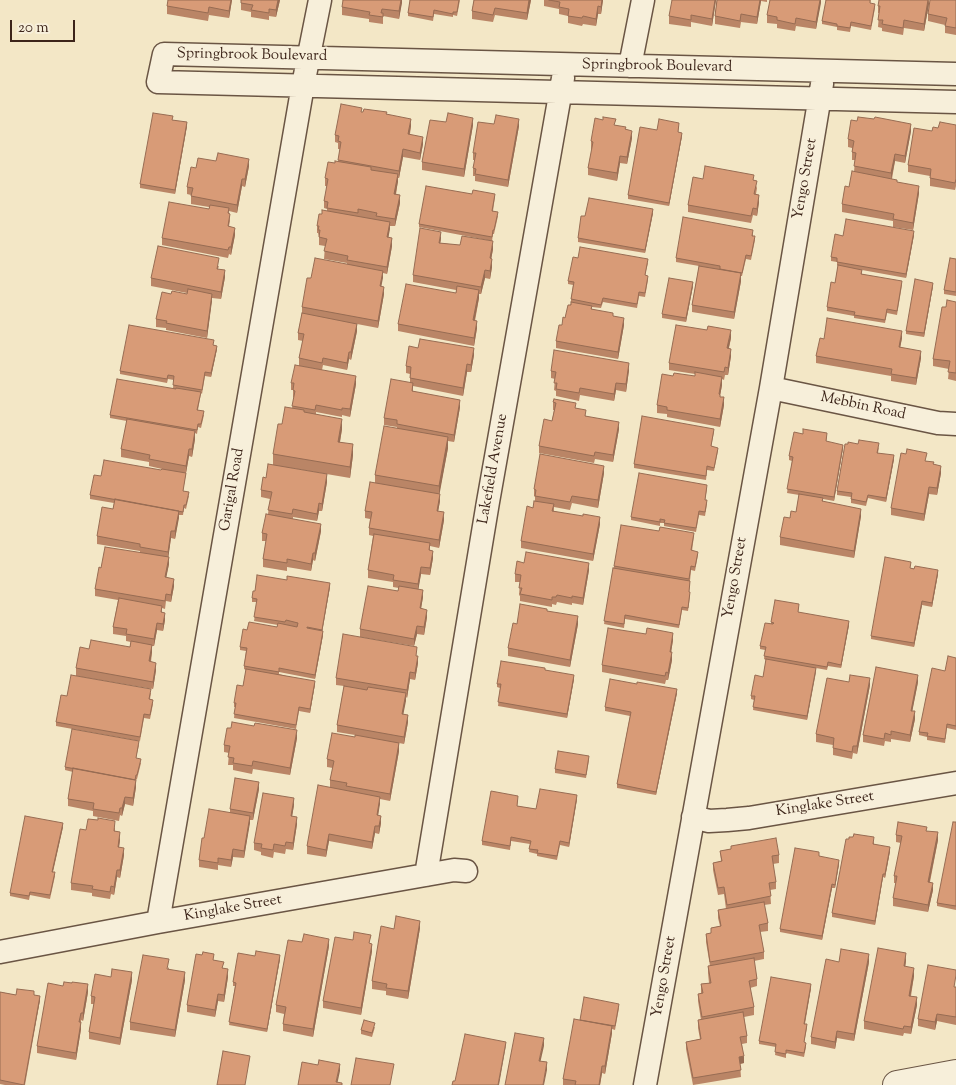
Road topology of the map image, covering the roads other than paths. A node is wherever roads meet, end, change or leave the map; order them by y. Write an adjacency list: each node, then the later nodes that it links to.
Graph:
1 (320, 0): 3 (street, Garigal Road)
2 (643, 0): 5 (street)
3 (308, 58): 4 (street, Springbrook Boulevard); 8 (street, Garigal Road); 8 (street, Springbrook Boulevard)
4 (566, 64): 5 (street, Springbrook Boulevard); 9 (street, Lakefield Avenue)
5 (630, 66): 6 (street, Springbrook Boulevard)
6 (825, 71): 7 (street, Springbrook Boulevard); 10 (street, Yengo Street)
7 (956, 74)
8 (304, 86): 9 (street, Springbrook Boulevard); 18 (street, Garigal Road)
9 (560, 92): 10 (street, Springbrook Boulevard); 17 (street, Lakefield Avenue)
10 (820, 99): 11 (street, Springbrook Boulevard); 12 (street, Yengo Street)
11 (956, 102)
12 (771, 388): 13 (street, Mebbin Road); 15 (street, Yengo Street)
13 (956, 424)
14 (956, 783): 15 (street, Kinglake Street)
15 (693, 818): 21 (street, Yengo Street)
16 (466, 871): 17 (street, Kinglake Street)
17 (426, 875): 18 (street, Kinglake Street)
18 (158, 922): 19 (street, Kinglake Street)
19 (0, 952)
20 (956, 1074): 22 (street)
21 (645, 1085)
22 (897, 1085)

